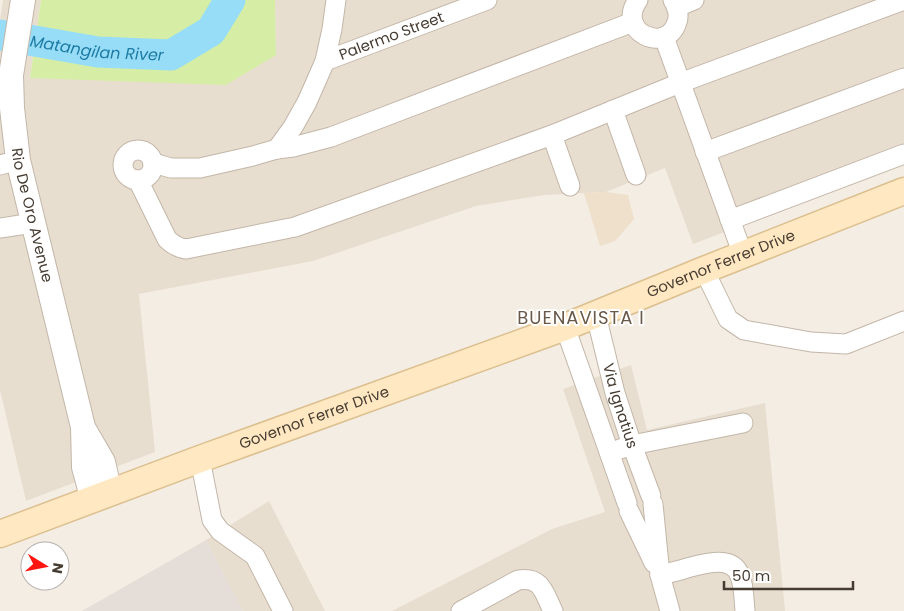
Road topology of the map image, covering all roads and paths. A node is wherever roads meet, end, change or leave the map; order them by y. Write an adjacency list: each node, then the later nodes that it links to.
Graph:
1 (23, 0): 17 (street, Rio De Oro Avenue)
2 (336, 0): 9 (street)
3 (487, 0): 9 (street, Palermo Street)
4 (638, 0): 7 (street)
5 (904, 0): 11 (street)
6 (681, 2): 8 (street)
7 (633, 22): 8 (street); 14 (street)
8 (664, 37): 11 (street)
9 (325, 61): 14 (street)
10 (904, 78): 15 (street)
11 (680, 83): 12 (street); 15 (street)
12 (613, 110): 13 (street); 19 (street)
13 (552, 135): 20 (street); 21 (street)
14 (277, 149): 18 (street)
15 (705, 152): 23 (street)
16 (904, 154): 23 (street)
17 (9, 163): 24 (street, Rio De Oro Avenue)
18 (153, 163): 20 (street); 20 (street)
19 (636, 175)
20 (138, 180)
21 (570, 186)
22 (904, 191): 26 (main road, Governor Ferrer Drive)
23 (730, 220): 26 (street)
24 (33, 223): 25 (street); 37 (street, Rio De Oro Avenue)
25 (0, 228)
26 (742, 255): 27 (main road, Governor Ferrer Drive)
27 (704, 270): 28 (main road, Governor Ferrer Drive); 29 (street)
28 (596, 315): 30 (main road, Governor Ferrer Drive); 31 (street, Via Ignatius)
29 (904, 321)
30 (565, 327): 32 (street, Via Ignatius); 36 (main road, Governor Ferrer Drive)
31 (615, 393): 32 (street); 34 (street, Via Ignatius)
32 (590, 402): 35 (street, Via Ignatius)
33 (743, 423): 34 (street)
34 (632, 445): 35 (street); 39 (street, Via Ignatius)
35 (610, 452): 39 (street, Via Ignatius)
36 (188, 464): 37 (main road, Governor Ferrer Drive); 40 (street)
37 (102, 496): 38 (main road, Governor Ferrer Drive)
38 (0, 534)
39 (660, 575): 43 (street, Via Ignatius); 44 (street)
40 (283, 611)
41 (461, 611): 42 (street)
42 (553, 611)
43 (670, 611)
44 (745, 611)

